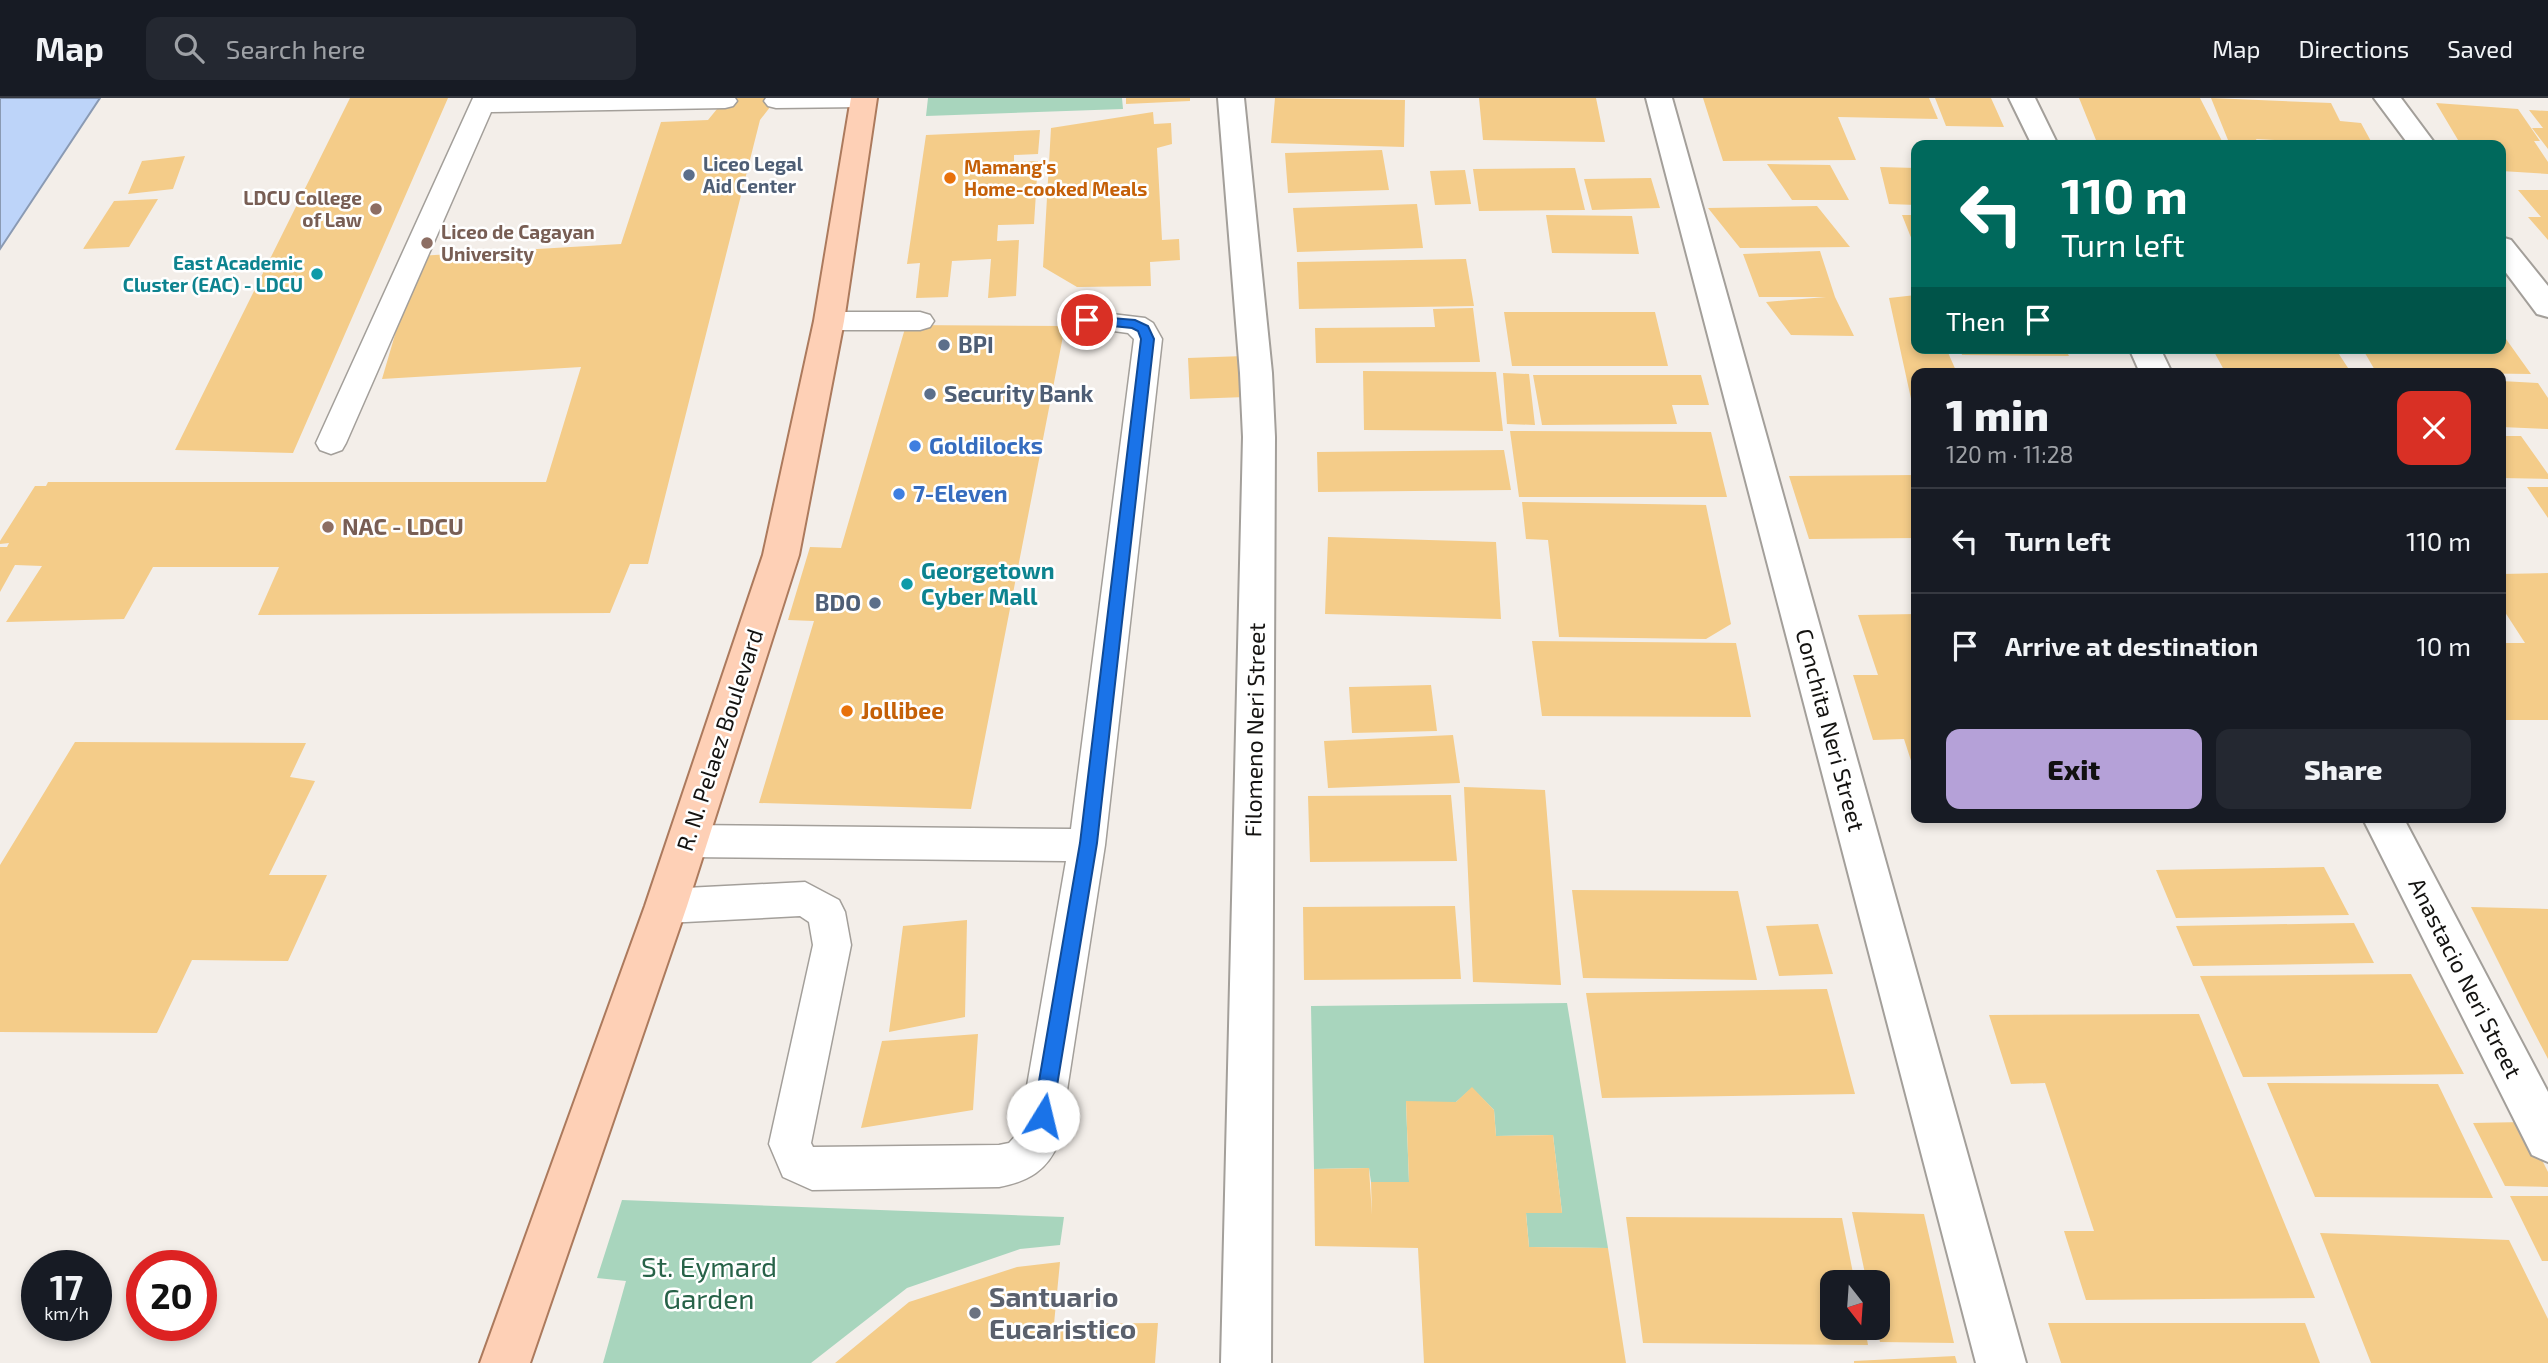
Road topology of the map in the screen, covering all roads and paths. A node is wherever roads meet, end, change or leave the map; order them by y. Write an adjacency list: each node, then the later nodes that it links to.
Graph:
1 (1231, 98): 23 (street, Filomeno Neri Street)
2 (1659, 98): 24 (street, Conchita Neri Street)
3 (2022, 98): 9 (street)
4 (2387, 98): 10 (street)
5 (863, 99): 8 (lane); 14 (main road, R. N. Pelaez Boulevard)
6 (483, 101): 7 (lane); 16 (lane)
7 (725, 101)
8 (776, 101)
9 (2043, 140)
10 (2419, 140)
11 (2506, 252): 12 (street)
12 (2548, 307)
13 (1087, 320): 18 (lane)
14 (828, 321): 15 (lane); 19 (main road, R. N. Pelaez Boulevard)
15 (920, 321)
16 (331, 443)
17 (2385, 823): 21 (street, Anastacio Neri Street)
18 (1088, 835): 19 (lane); 20 (lane)
19 (687, 841): 20 (main road, R. N. Pelaez Boulevard)
20 (666, 906): 22 (main road, R. N. Pelaez Boulevard)
21 (2548, 1139)
22 (505, 1363)
23 (1246, 1363)
24 (2001, 1363)

